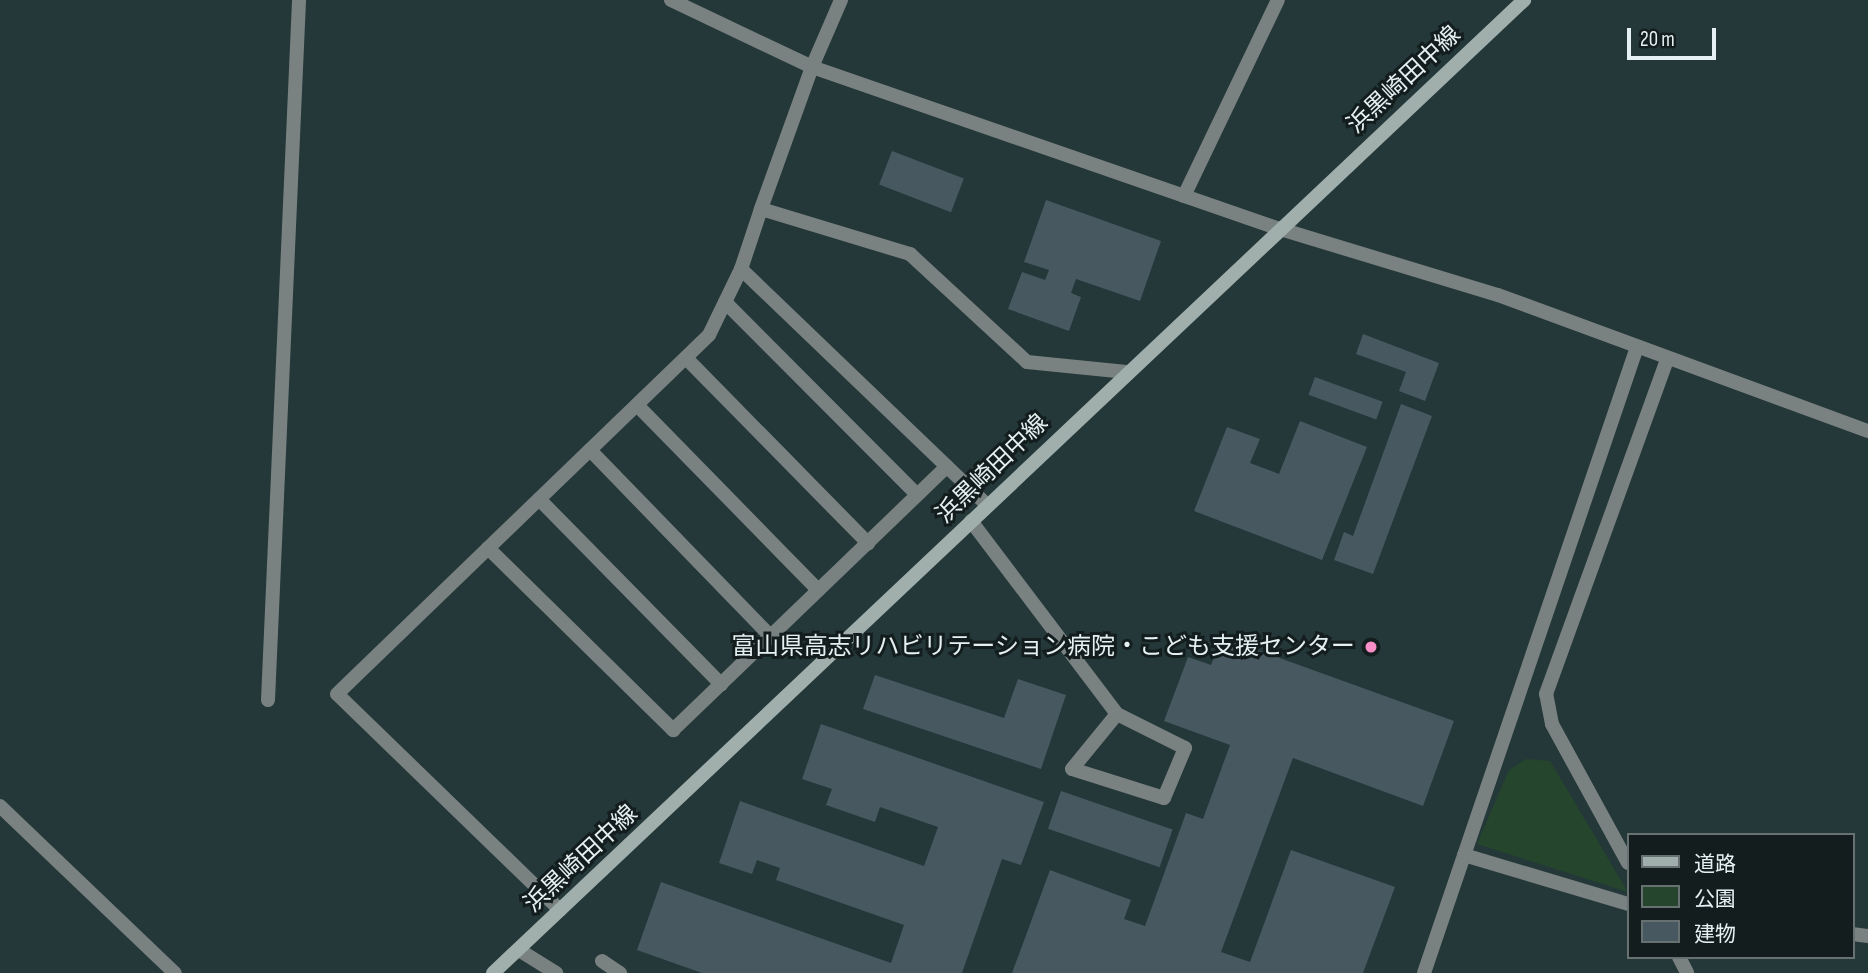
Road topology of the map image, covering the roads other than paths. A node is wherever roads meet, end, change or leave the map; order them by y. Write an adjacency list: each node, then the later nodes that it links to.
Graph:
1 (299, 0): 29 (street)
2 (671, 0): 6 (street)
3 (841, 0): 6 (street)
4 (1278, 0): 7 (street)
5 (1524, 0): 9 (main road, 浜黒崎田中線)
6 (812, 67): 7 (street); 8 (street)
7 (1184, 196): 9 (street)
8 (761, 209): 10 (street); 15 (street)
9 (1277, 228): 12 (street); 15 (main road, 浜黒崎田中線)
10 (741, 269): 11 (street); 19 (street)
11 (725, 302): 13 (street); 20 (street)
12 (1637, 347): 14 (street); 32 (street)
13 (686, 358): 16 (street); 24 (street)
14 (1667, 359): 17 (street); 33 (street)
15 (1127, 372): 22 (main road, 浜黒崎田中線)
16 (637, 405): 18 (street); 26 (street)
17 (1868, 431)
18 (590, 450): 21 (street); 27 (street)
19 (947, 466): 20 (street); 22 (street)
20 (917, 495): 24 (street)
21 (539, 499): 25 (street); 28 (street)
22 (987, 506): 23 (main road, 浜黒崎田中線)
23 (971, 521): 30 (street); 35 (main road, 浜黒崎田中線)
24 (868, 543): 26 (street)
25 (488, 548): 28 (street); 35 (street)
26 (818, 590): 27 (street)
27 (770, 636): 28 (street)
28 (721, 684)
29 (268, 700)
30 (1117, 714): 30 (street)
31 (0, 806): 38 (street)
32 (1464, 855): 34 (street); 42 (street)
33 (1626, 859)
34 (1626, 903)
35 (560, 910): 36 (main road, 浜黒崎田中線)
36 (519, 950): 39 (main road, 浜黒崎田中線); 40 (street)
37 (602, 961): 41 (street)
38 (175, 973)
39 (493, 973)
40 (556, 973)
41 (620, 973)
42 (1423, 973)

